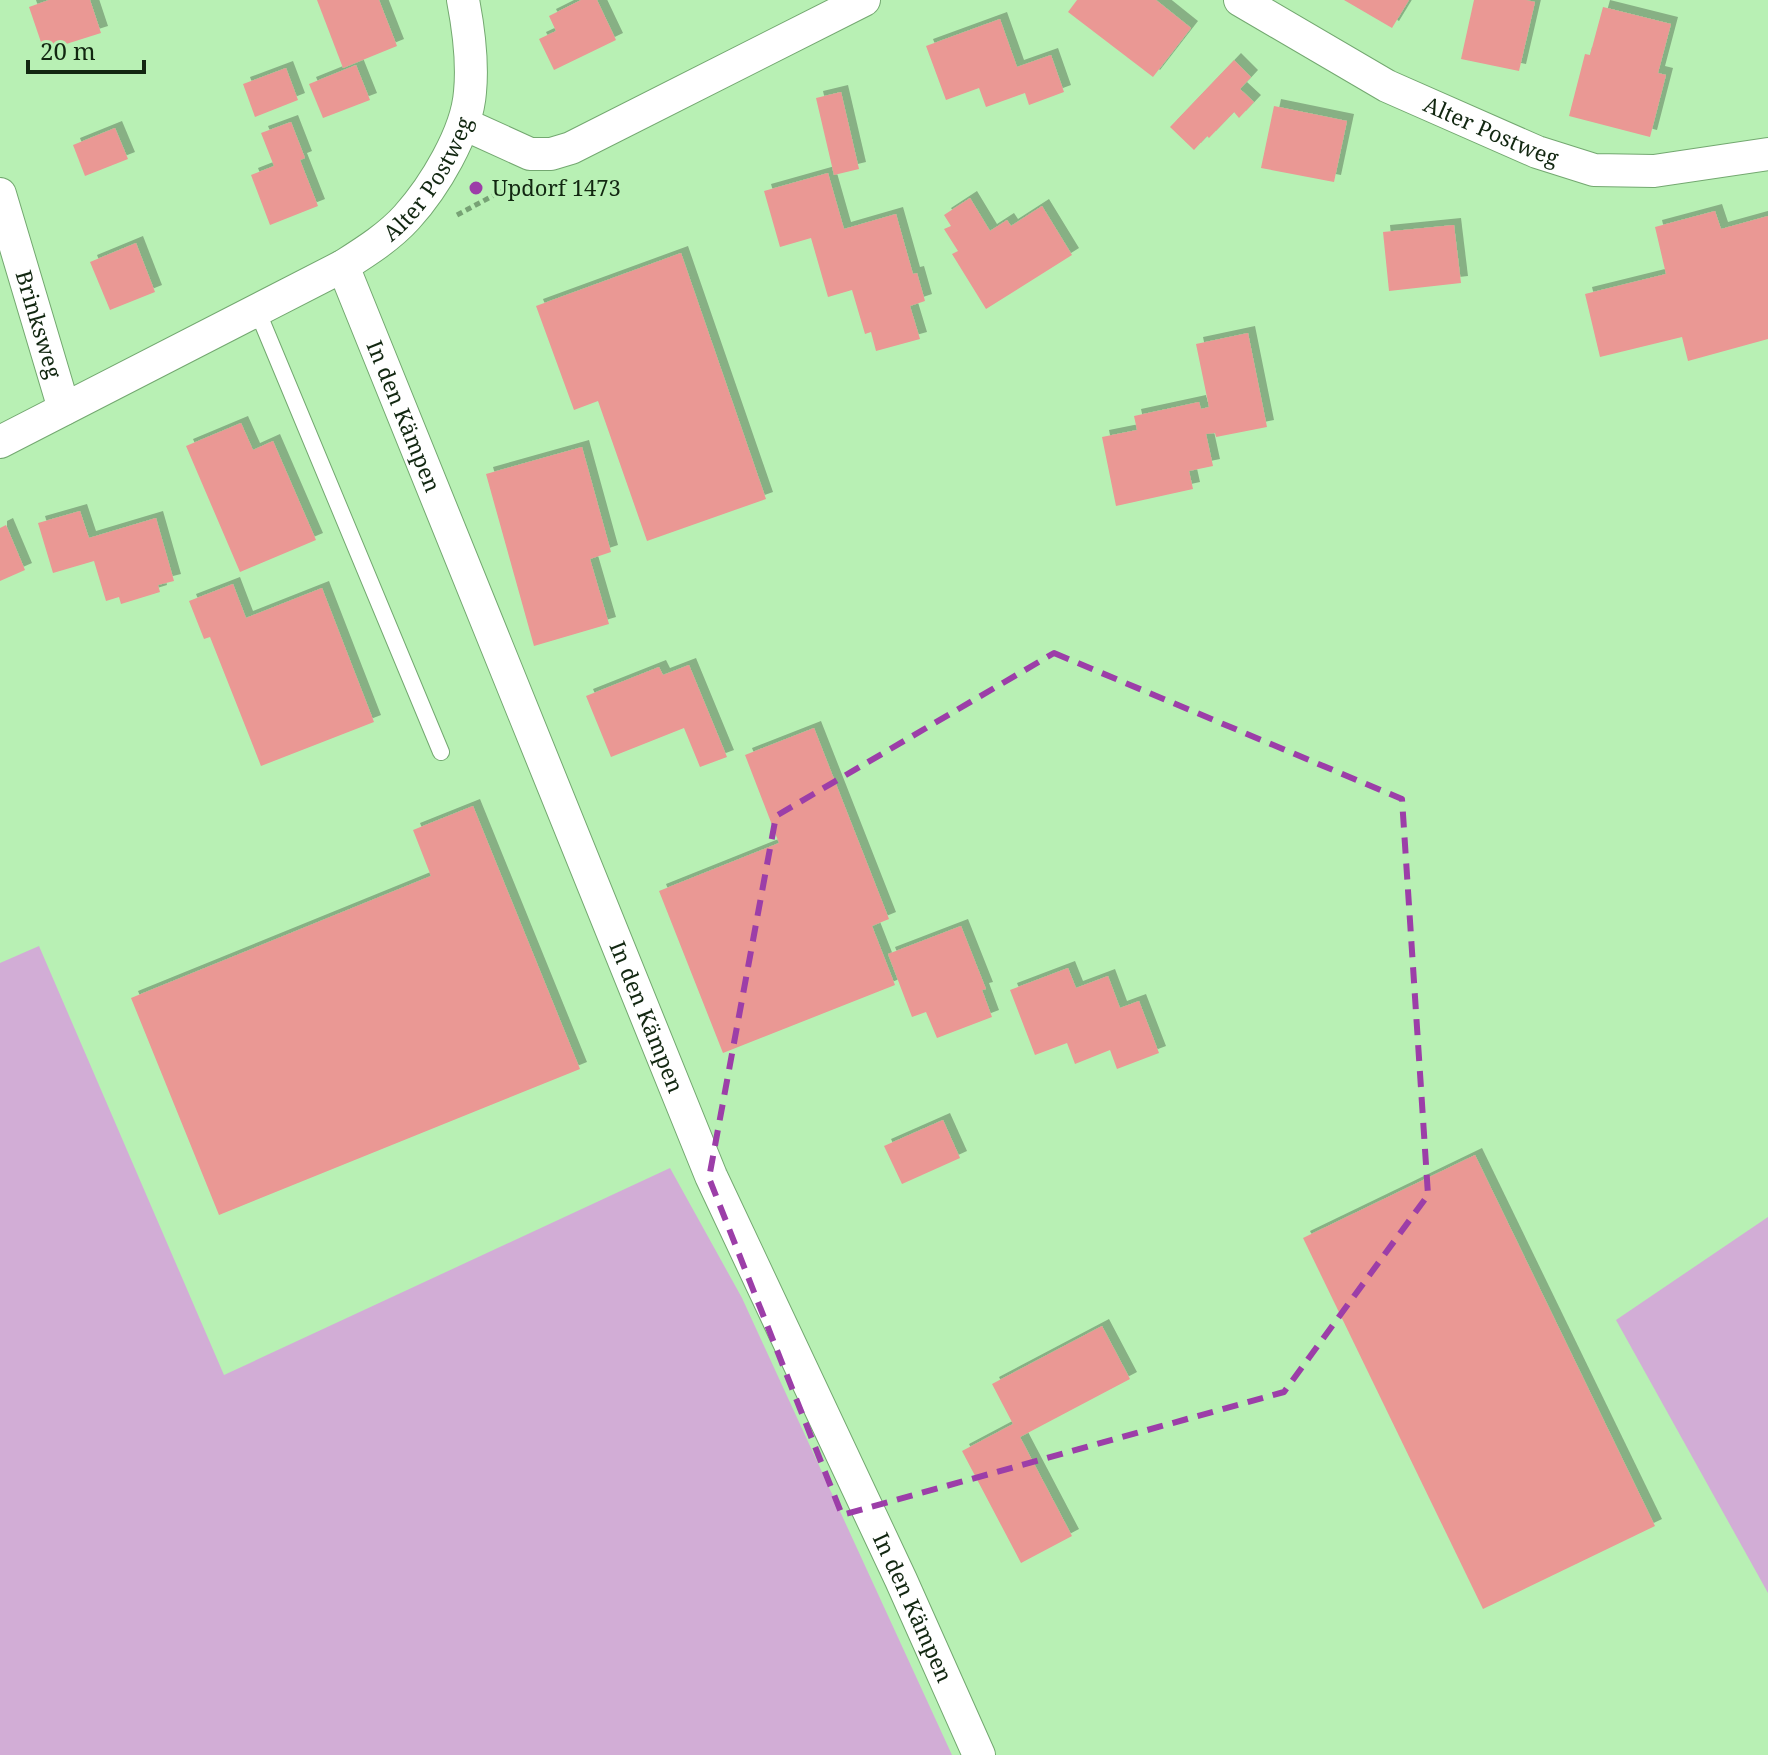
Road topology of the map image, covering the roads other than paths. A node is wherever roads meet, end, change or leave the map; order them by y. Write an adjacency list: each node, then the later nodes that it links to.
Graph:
1 (463, 0): 4 (street)
2 (864, 0): 4 (street, Alter Postweg)
3 (1240, 0): 5 (street, Alter Postweg)
4 (464, 124): 7 (street, Alter Postweg)
5 (1768, 154)
6 (0, 194): 9 (street, Brinksweg)
7 (343, 266): 8 (street, Alter Postweg); 12 (street, In den Kämpen)
8 (257, 310): 9 (street, Alter Postweg); 11 (lane)
9 (64, 409): 10 (street, Alter Postweg)
10 (0, 442)
11 (441, 752)
12 (979, 1755)

